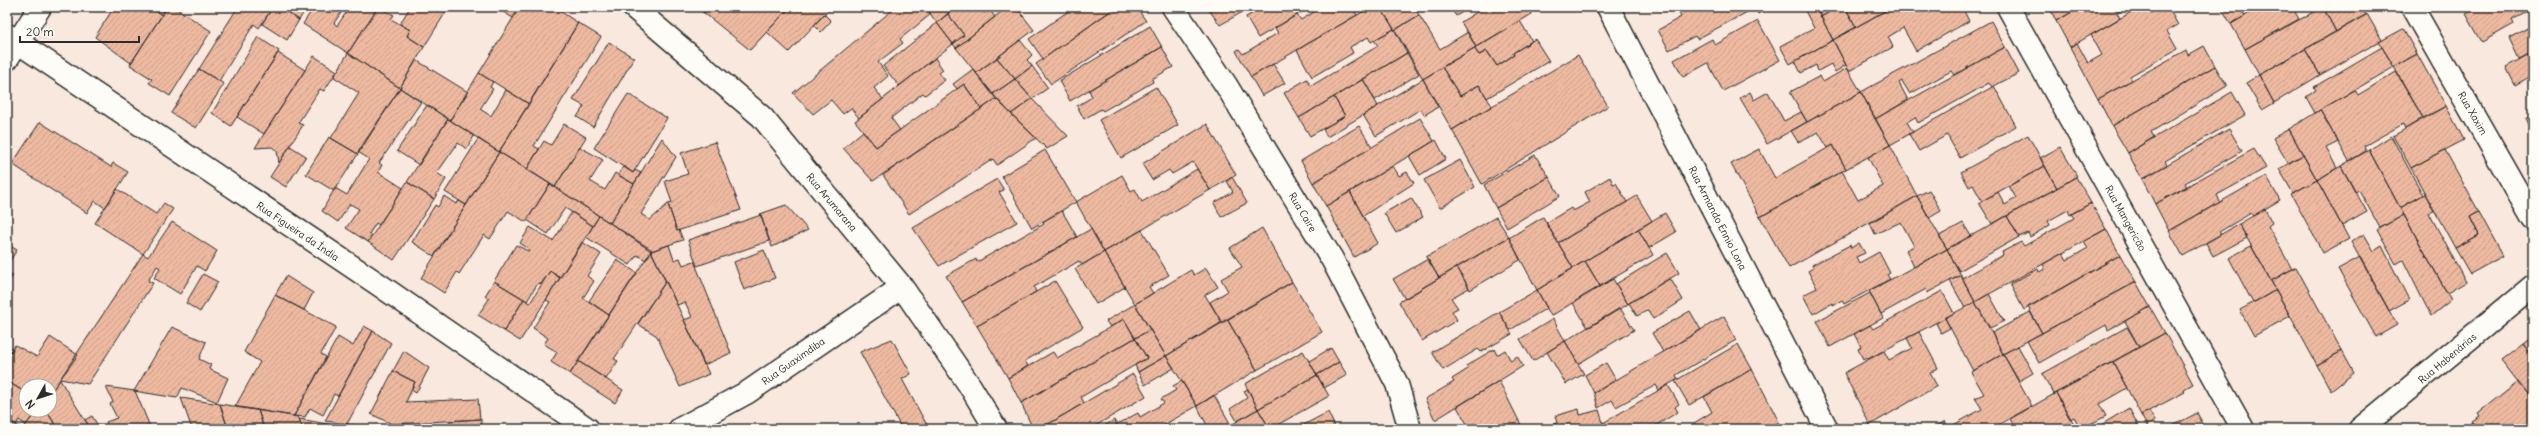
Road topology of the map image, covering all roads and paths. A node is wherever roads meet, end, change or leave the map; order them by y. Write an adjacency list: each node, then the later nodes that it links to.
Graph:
1 (40, 7): 7 (street)
2 (633, 7): 9 (street, Rua Arumarana)
3 (1173, 7): 14 (street, Rua Caire)
4 (1608, 7): 15 (street, Rua Armando Ennio Lona)
5 (2008, 7): 16 (street, Rua Mangericão)
6 (2412, 7): 8 (street, Rua Xaxim)
7 (11, 46): 11 (street, Rua Figueira da Índia)
8 (2533, 219)
9 (902, 286): 12 (street, Rua Guaximdiba); 13 (street, Rua Arumarana)
10 (2533, 286): 17 (street, Rua Habenárias)
11 (588, 429)
12 (680, 429)
13 (996, 429)
14 (1410, 429)
15 (1827, 429)
16 (2243, 429)
17 (2360, 429)

